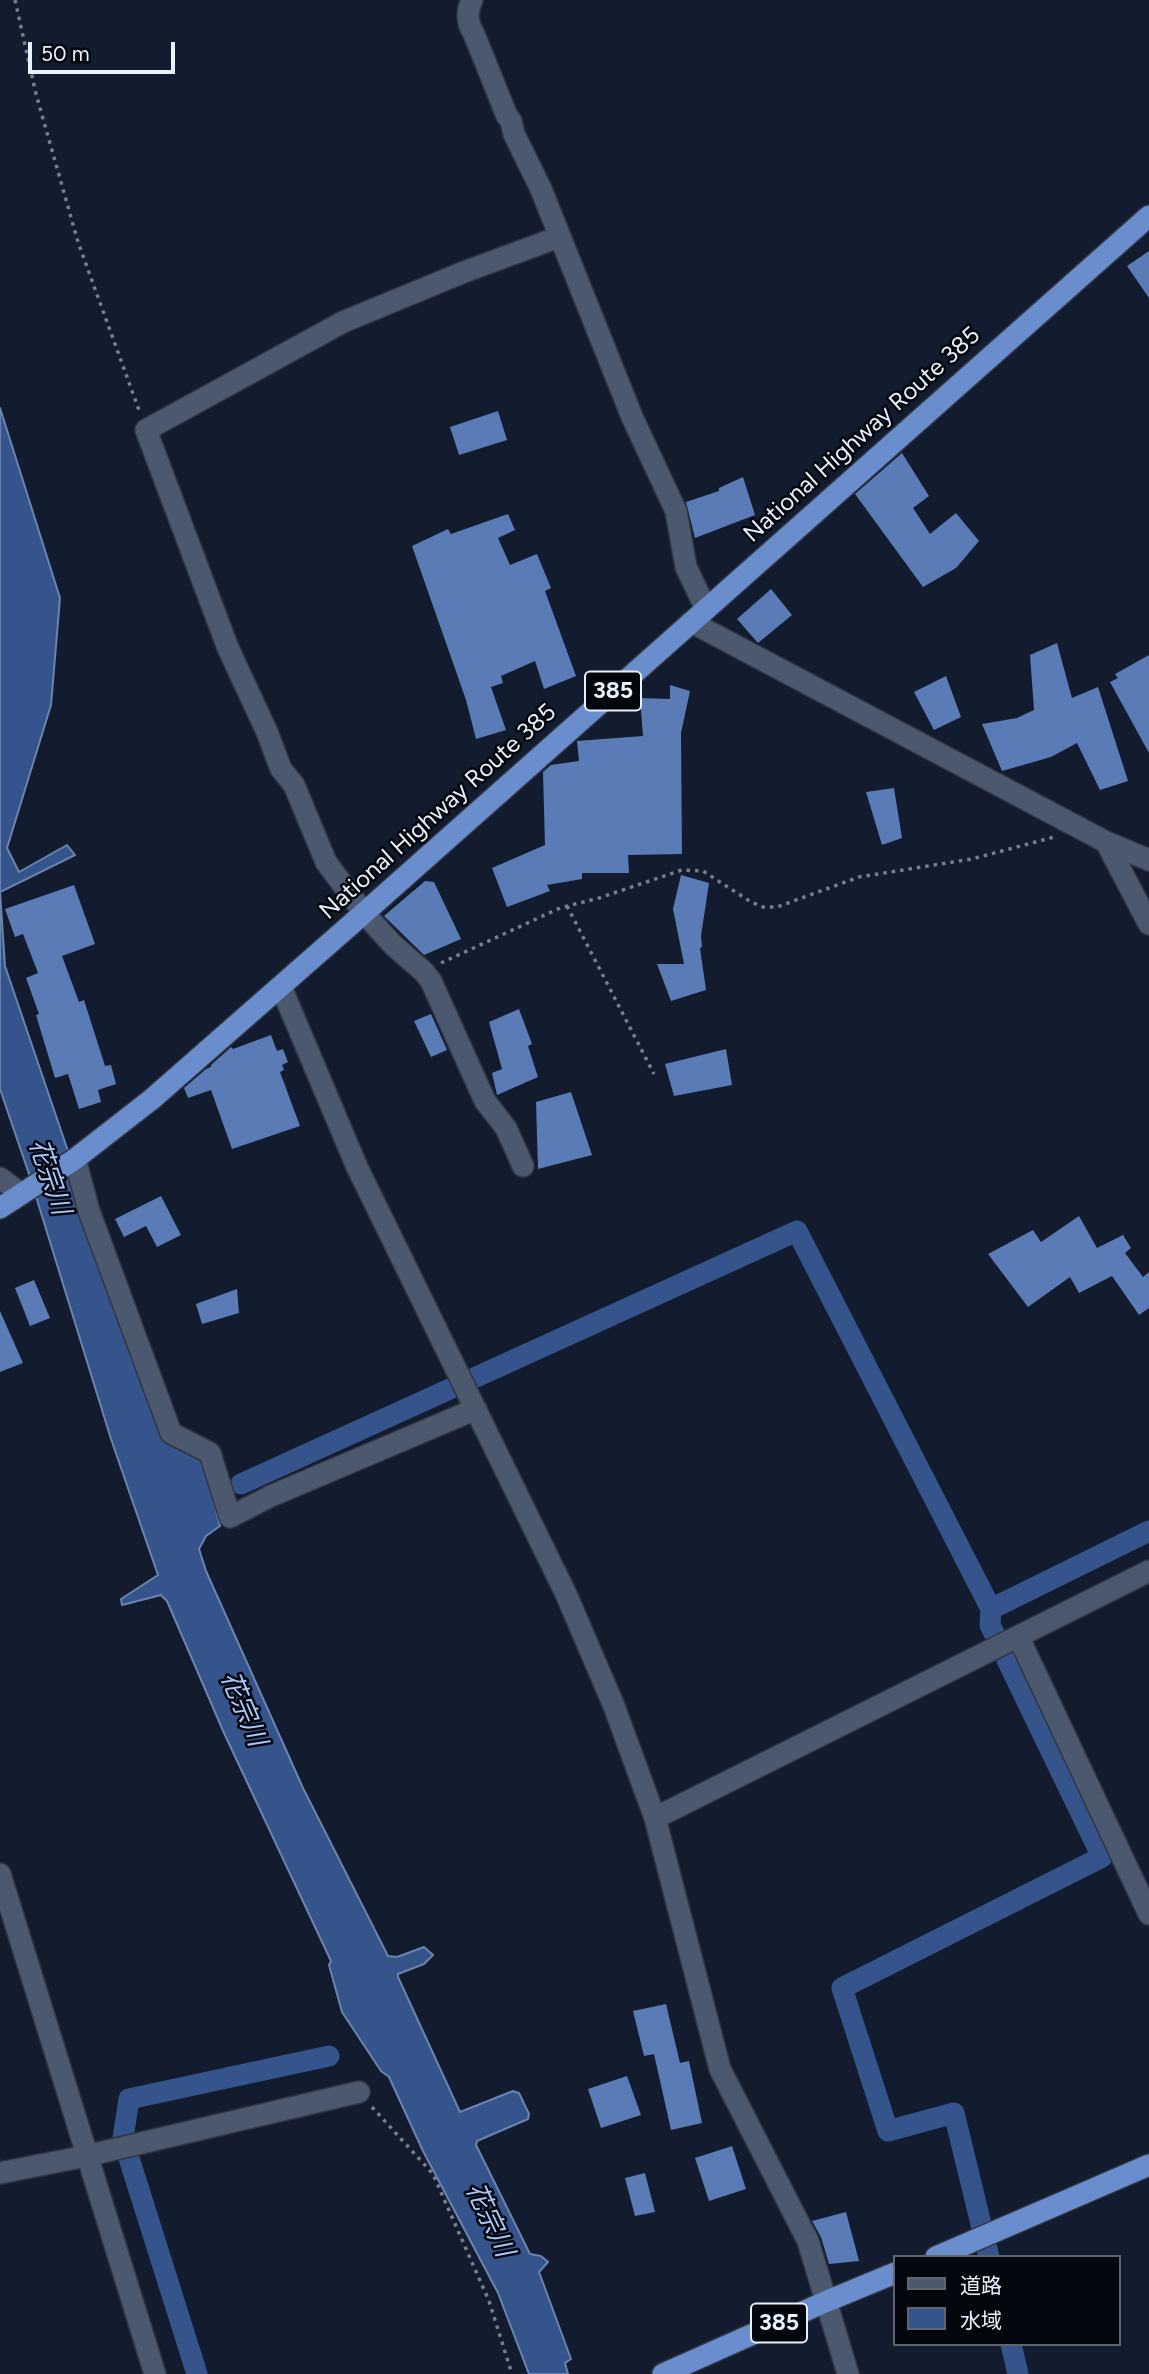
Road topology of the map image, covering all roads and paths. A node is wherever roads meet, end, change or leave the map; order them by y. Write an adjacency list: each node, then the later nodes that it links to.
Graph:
1 (15, 0): 5 (path)
2 (472, 0): 4 (street)
3 (1149, 216): 6 (highway, National Highway Route 385 / 385)
4 (559, 237): 5 (street); 6 (street)
5 (146, 430): 11 (street)
6 (698, 616): 7 (street); 11 (highway, National Highway Route 385 / 385)
7 (1073, 824): 8 (street); 10 (path)
8 (1106, 842): 9 (street); 12 (street)
9 (1149, 860)
10 (567, 906): 13 (path); 15 (path)
11 (364, 914): 13 (street); 14 (highway, National Highway Route 385 / 385)
12 (1149, 924)
13 (424, 972): 17 (street)
14 (281, 986): 16 (highway, National Highway Route 385 / 385); 21 (street)
15 (654, 1074)
16 (73, 1160): 19 (highway, National Highway Route 385 / 385); 21 (street)
17 (523, 1166)
18 (0, 1178): 19 (street)
19 (25, 1190): 20 (highway, National Highway Route 385 / 385)
20 (0, 1208)
21 (474, 1404): 24 (street)
22 (1149, 1572): 23 (street)
23 (1019, 1638): 24 (street); 26 (street)
24 (654, 1818): 33 (street)
25 (0, 1874): 28 (street)
26 (1149, 1914)
27 (359, 2092): 28 (street); 35 (path)
28 (86, 2156): 30 (street); 34 (street)
29 (1149, 2165): 31 (highway)
30 (0, 2173)
31 (941, 2255)
32 (894, 2273): 33 (highway, 385)
33 (825, 2302): 36 (highway, 385); 37 (street)
34 (155, 2374)
35 (512, 2374)
36 (663, 2374)
37 (848, 2374)

